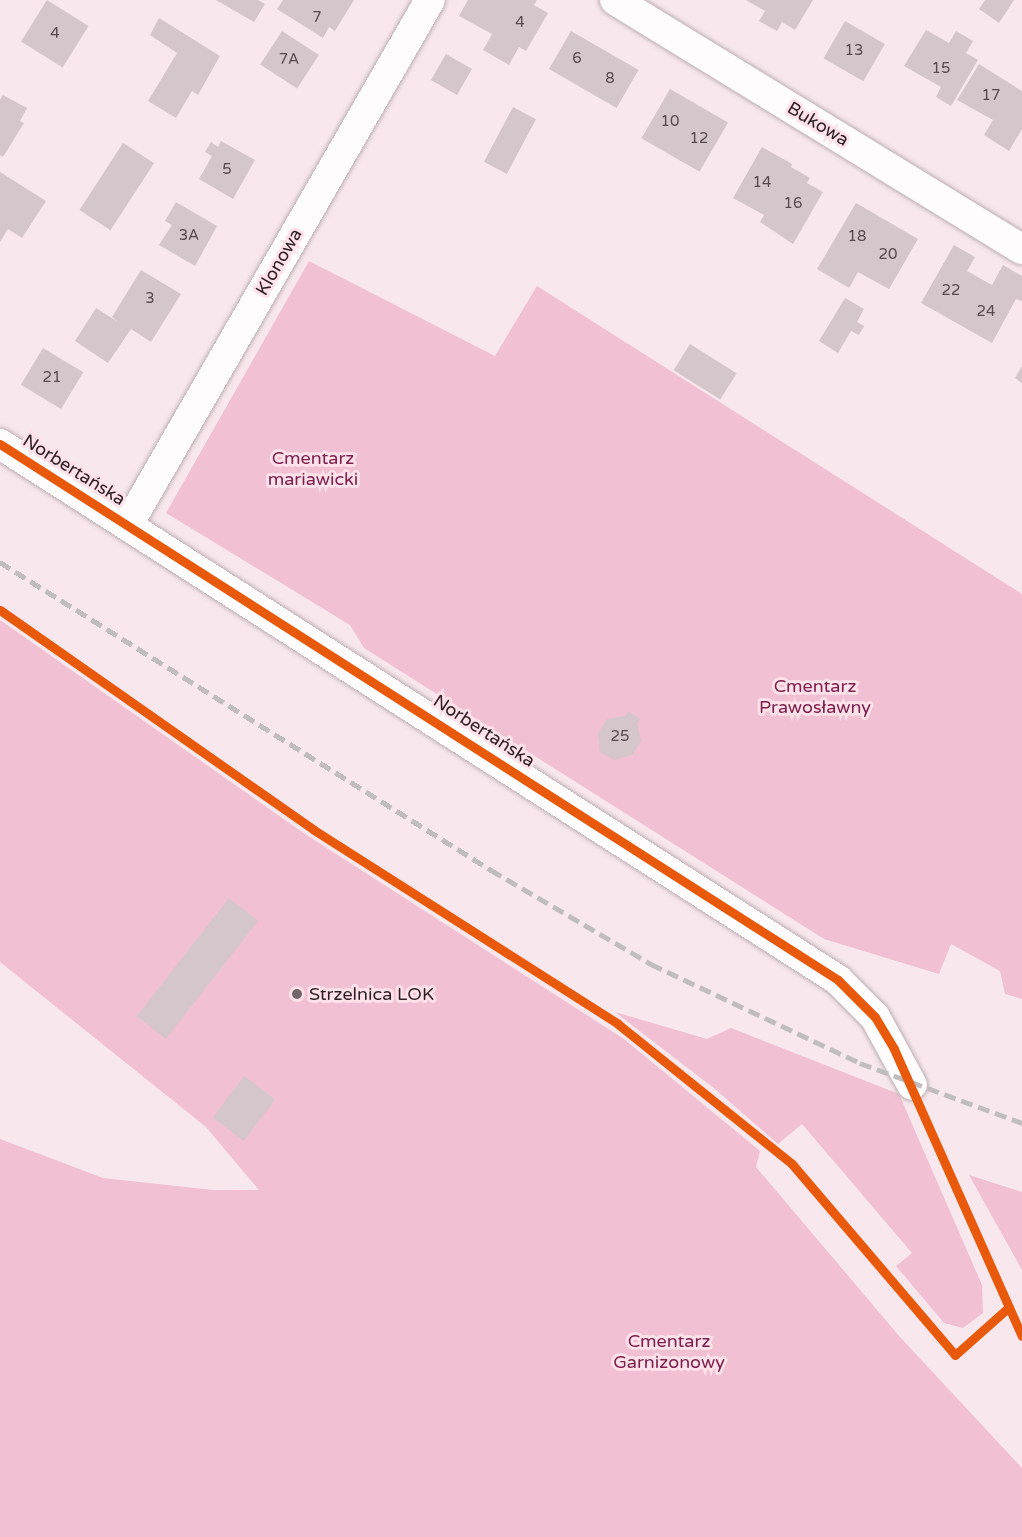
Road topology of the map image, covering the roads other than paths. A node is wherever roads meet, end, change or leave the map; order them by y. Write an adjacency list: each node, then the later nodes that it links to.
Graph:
1 (430, 0): 5 (street, Klonowa)
2 (615, 0): 3 (street, Bukowa)
3 (1022, 249)
4 (0, 444): 5 (street, Norbertańska)
5 (129, 523): 6 (street, Norbertańska)
6 (912, 1085)

